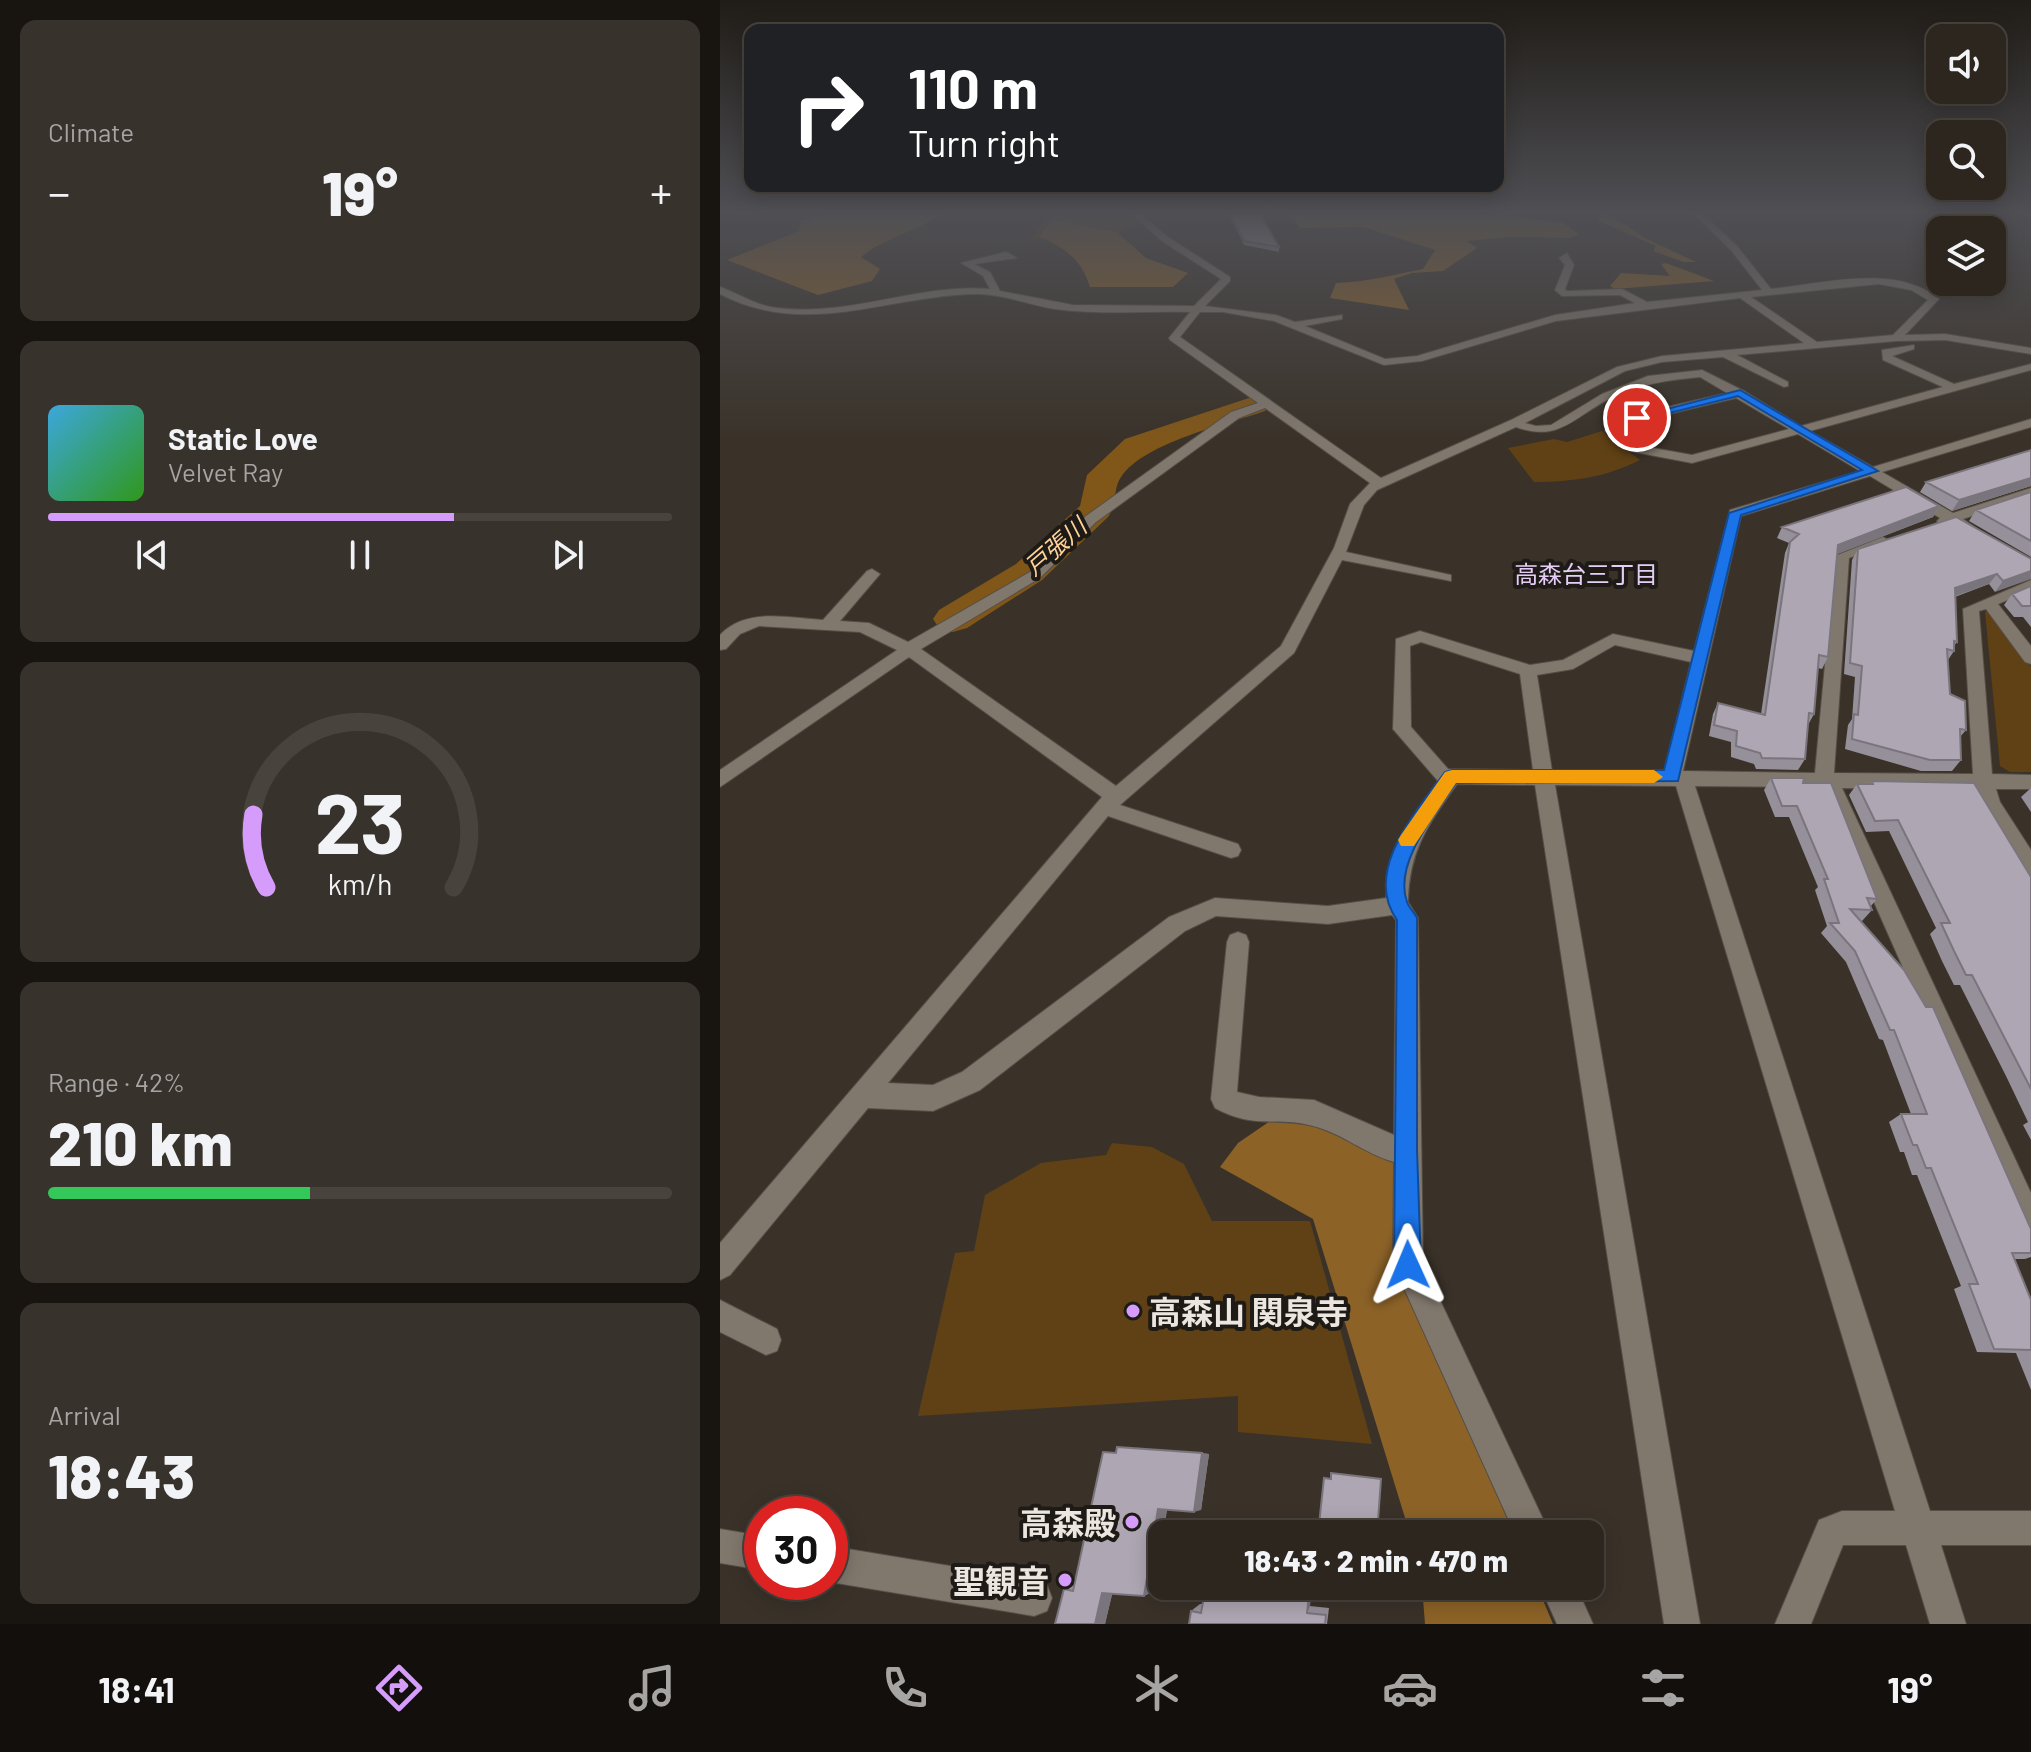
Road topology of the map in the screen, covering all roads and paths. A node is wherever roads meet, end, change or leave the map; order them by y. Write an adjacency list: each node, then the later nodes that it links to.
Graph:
1 (720, 290): 8 (street)
2 (995, 290): 8 (street)
3 (1216, 290): 11 (street)
4 (1560, 290): 10 (street)
5 (1790, 290): 7 (street)
6 (1918, 290): 15 (street)
7 (1768, 292): 9 (street)
8 (997, 294): 11 (street)
9 (1742, 295): 10 (street); 16 (street)
10 (1645, 305): 13 (street)
11 (1197, 309): 13 (street); 23 (street)
12 (1338, 317): 13 (street)
13 (1294, 325)
14 (1931, 337): 15 (street); 17 (street); 21 (street)
15 (1896, 338): 16 (street)
16 (1814, 345): 18 (street)
17 (2031, 351)
18 (1724, 353): 20 (street); 24 (street)
19 (2031, 367): 21 (street)
20 (1784, 384)
21 (1953, 388): 26 (street)
22 (1740, 393): 24 (street); 26 (street); 26 (street)
23 (1266, 404): 28 (street); 39 (street)
24 (1515, 423): 28 (street)
25 (2031, 423): 27 (street)
26 (1801, 430): 27 (street)
27 (1872, 471): 30 (street); 40 (street)
28 (1379, 483): 32 (street)
29 (2031, 492): 30 (street)
30 (1951, 518): 31 (street); 47 (street)
31 (1991, 542)
32 (1337, 554): 34 (street); 50 (street)
33 (872, 574): 37 (street)
34 (1446, 578)
35 (2031, 585): 36 (street)
36 (1989, 602): 41 (street); 48 (street)
37 (827, 625): 38 (street); 39 (street)
38 (720, 645)
39 (909, 649): 46 (street); 50 (street)
40 (1700, 658): 42 (street); 45 (street)
41 (2031, 658)
42 (1529, 671): 43 (street); 44 (street)
43 (1452, 777): 44 (street); 53 (street)
44 (1543, 777): 45 (street); 70 (street)
45 (1677, 778): 47 (street); 62 (street)
46 (720, 780)
47 (1827, 780): 48 (street); 57 (street)
48 (1983, 780): 49 (street); 52 (street)
49 (2031, 782)
50 (1109, 801): 51 (street); 55 (street)
51 (1231, 850)
52 (2031, 868)
53 (1397, 904): 55 (street); 56 (street)
54 (1238, 942): 56 (street)
55 (864, 1095): 58 (street)
56 (1405, 1150): 61 (street)
57 (2031, 1224)
58 (720, 1265)
59 (720, 1315): 60 (street)
60 (766, 1340)
61 (1526, 1520)
62 (1919, 1528): 63 (street); 71 (street); 72 (street)
63 (2031, 1528)
64 (720, 1546): 65 (street)
65 (744, 1550)
66 (848, 1567): 67 (street)
67 (1034, 1598)
68 (1564, 1600): 69 (street)
69 (1575, 1624)
70 (1682, 1624)
71 (1793, 1624)
72 (1948, 1624)

